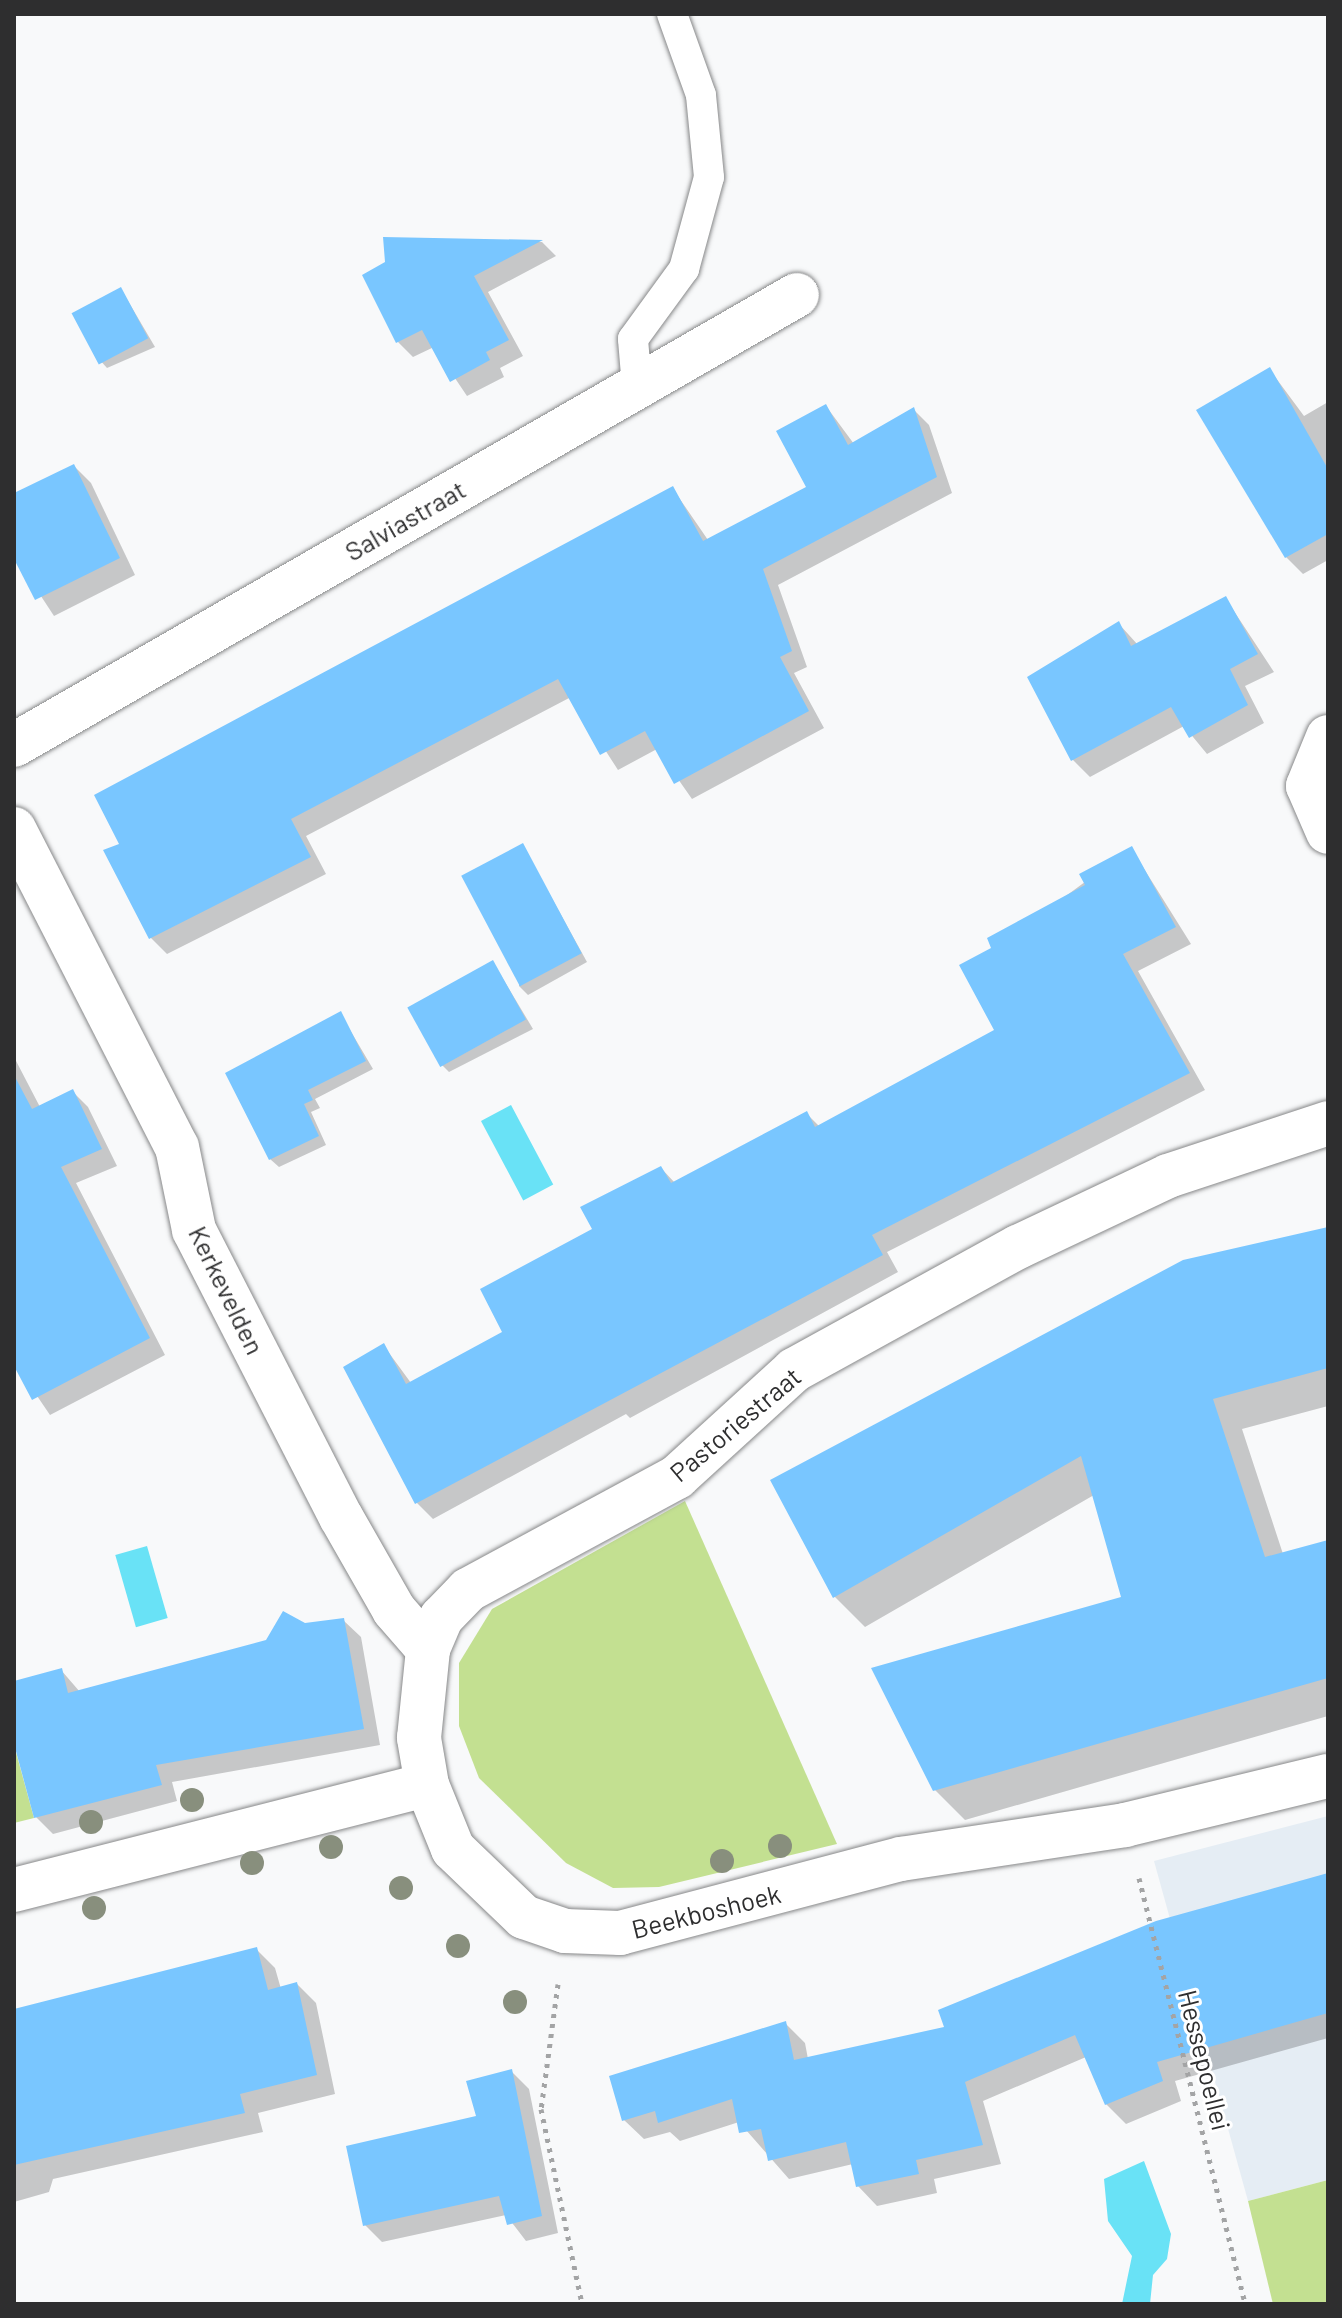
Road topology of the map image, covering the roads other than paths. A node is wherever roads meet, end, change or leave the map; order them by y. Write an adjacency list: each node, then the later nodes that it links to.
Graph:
1 (672, 14): 3 (lane)
2 (797, 295): 3 (street, Salviastraat)
3 (637, 387): 5 (street, Salviastraat)
4 (1328, 737): 7 (street)
5 (14, 745)
6 (14, 829): 9 (street, Kerkevelden)
7 (1328, 832)
8 (1328, 1123): 9 (street, Pastoriestraat)
9 (428, 1649): 11 (street, Pastoriestraat)
10 (1328, 1776): 11 (street, Beekboshoek)
11 (427, 1785): 12 (street)
12 (14, 1890)

